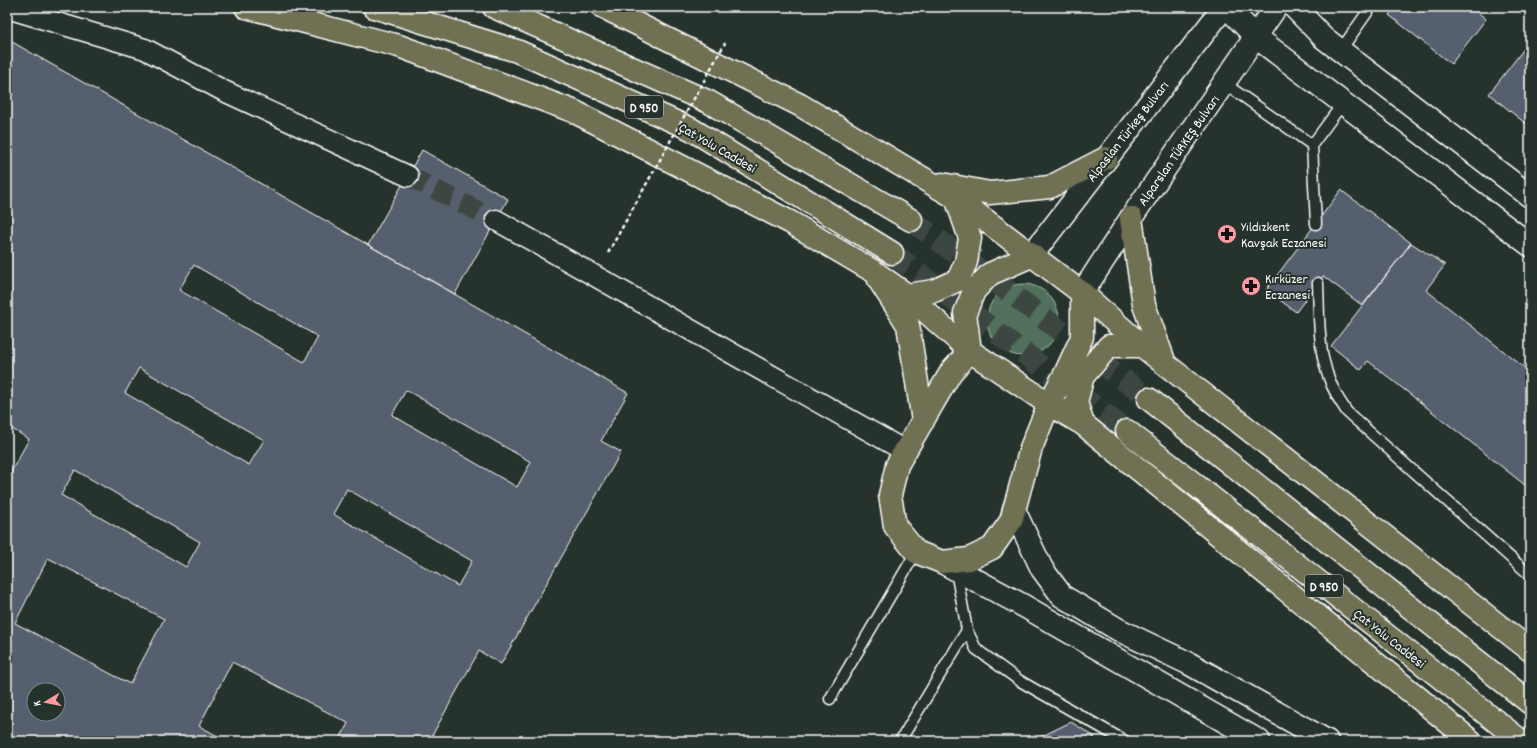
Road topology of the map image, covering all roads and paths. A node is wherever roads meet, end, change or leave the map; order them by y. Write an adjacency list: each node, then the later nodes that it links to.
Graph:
1 (246, 7): 31 (highway)
2 (374, 7): 29 (highway, Çat Yolu Caddesi / D 950)
3 (494, 7): 25 (highway, D 950)
4 (602, 7): 11 (highway)
5 (1224, 7): 18 (street, Alpaslan Türkeş Bulvarı)
6 (1227, 7): 12 (street)
7 (1276, 7): 12 (street, Alparslan TÜRKEŞ Bulvarı)
8 (1294, 7): 14 (street)
9 (1371, 7): 14 (lane)
10 (7, 8): 19 (street)
11 (630, 13): 20 (highway)
12 (1256, 37): 15 (street, Alparslan TÜRKEŞ Bulvarı); 16 (street)
13 (725, 43): 28 (path, bridge)
14 (1340, 51): 21 (street)
15 (1224, 83): 17 (lane); 23 (street, Alparslan TÜRKEŞ Bulvarı)
16 (1343, 103): 17 (lane); 27 (street)
17 (1312, 145): 26 (lane)
18 (1106, 158): 20 (highway); 30 (street, Alpaslan Türkeş Bulvarı)
19 (408, 176)
20 (930, 182): 22 (highway)
21 (1530, 196)
22 (956, 198): 30 (highway); 34 (highway)
23 (1131, 218): 33 (street, Alparslan TÜRKEŞ Bulvarı); 37 (highway)
24 (496, 220): 43 (street)
25 (911, 220)
26 (1316, 224)
27 (1530, 245)
28 (608, 253)
29 (892, 253)
30 (1031, 256): 33 (highway); 36 (highway)
31 (873, 271): 34 (highway); 40 (highway)
32 (1318, 283): 47 (lane)
33 (1082, 293): 35 (highway); 39 (highway)
34 (907, 295): 36 (highway)
35 (1142, 346): 37 (highway); 41 (highway)
36 (970, 351): 39 (highway); 40 (highway)
37 (1165, 364): 49 (highway)
38 (1149, 399): 51 (highway, D 950)
39 (1049, 404): 41 (highway); 44 (highway)
40 (923, 421): 43 (highway)
41 (1083, 424): 56 (highway)
42 (1127, 431): 57 (highway, Çat Yolu Caddesi / D 950)
43 (905, 451): 45 (highway)
44 (1014, 510): 46 (highway); 55 (street)
45 (916, 552): 46 (highway); 50 (lane)
46 (949, 565): 48 (lane); 54 (street)
47 (1530, 575)
48 (967, 630): 52 (lane); 53 (lane)
49 (1530, 650)
50 (830, 699)
51 (1530, 703)
52 (900, 741)
53 (1125, 741)
54 (1259, 741)
55 (1326, 741)
56 (1471, 741)
57 (1521, 741)

